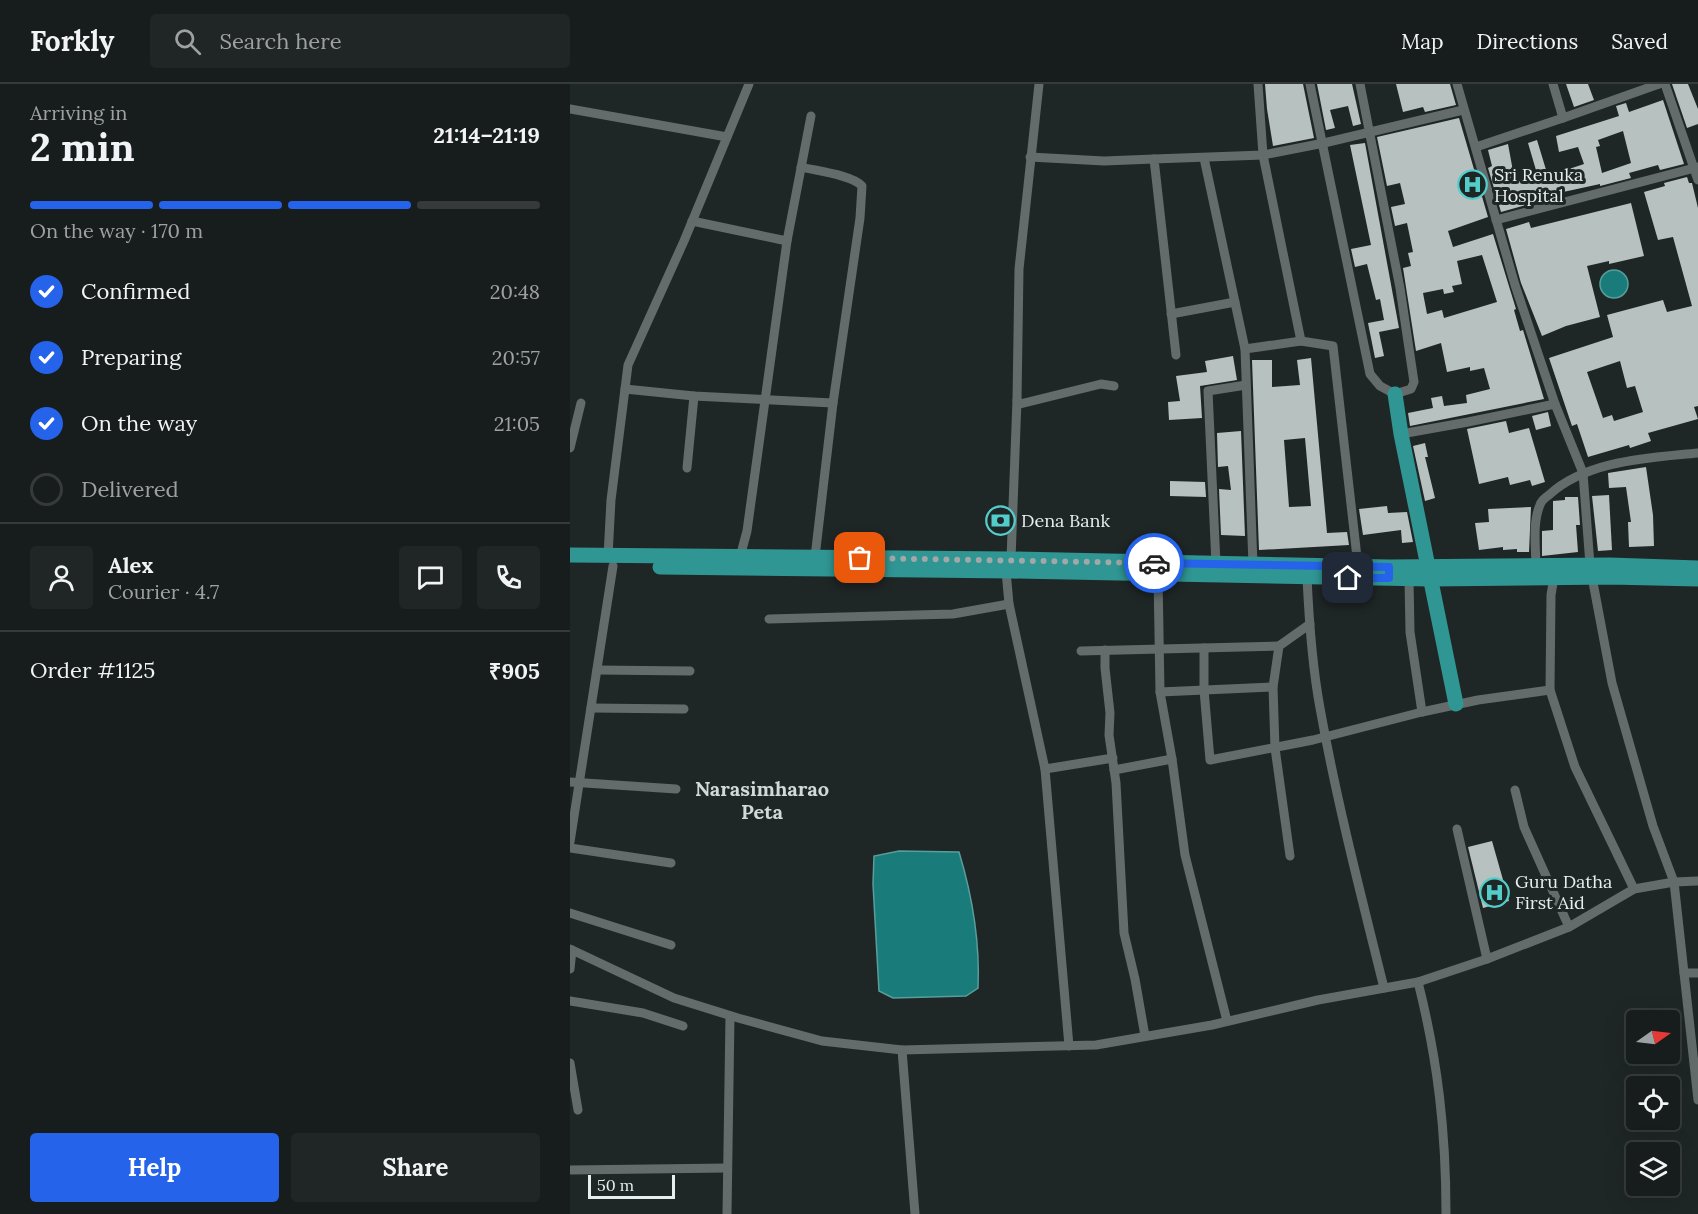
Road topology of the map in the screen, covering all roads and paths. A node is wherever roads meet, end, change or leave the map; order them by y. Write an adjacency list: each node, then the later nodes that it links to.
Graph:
1 (749, 84): 15 (street)
2 (1039, 84): 19 (street)
3 (1258, 84): 18 (street)
4 (1310, 84): 16 (street)
5 (1360, 84): 14 (street)
6 (1457, 84): 11 (street)
7 (1552, 84): 13 (street)
8 (1659, 84): 13 (street)
9 (1665, 84): 23 (street)
10 (570, 109): 15 (street)
11 (1463, 110): 14 (street); 17 (street)
12 (811, 116): 22 (street)
13 (1563, 118): 17 (street)
14 (1371, 132): 16 (street); 36 (street)
15 (727, 137): 26 (street)
16 (1324, 143): 18 (street); 36 (street)
17 (1476, 147): 25 (street)
18 (1263, 155): 20 (street); 30 (street)
19 (1030, 157): 21 (street); 39 (street)
20 (1204, 158): 21 (street); 28 (street)
21 (1154, 159): 29 (street)
22 (801, 167): 27 (street); 41 (street)
23 (1696, 168): 24 (street); 25 (street)
24 (1698, 180)
25 (1496, 220): 42 (street)
26 (692, 221): 27 (street); 35 (street)
27 (787, 241): 38 (street)
28 (1235, 302): 29 (street); 31 (street)
29 (1171, 314): 32 (street)
30 (1301, 341): 31 (street); 56 (street)
31 (1245, 349): 33 (street)
32 (1176, 356)
33 (1246, 385): 52 (street); 55 (street)
34 (1114, 386): 39 (street)
35 (625, 389): 37 (street); 51 (street)
36 (1395, 394): 43 (main road)
37 (694, 396): 38 (street); 46 (street)
38 (764, 399): 41 (street); 49 (street)
39 (1017, 400): 54 (street)
40 (581, 403): 44 (street)
41 (833, 403): 50 (street)
42 (1555, 404): 43 (street); 47 (street)
43 (1401, 434): 61 (main road)
44 (570, 448)
45 (1698, 453): 47 (street)
46 (687, 468)
47 (1583, 473): 58 (street); 59 (street)
48 (570, 555): 51 (main road)
49 (740, 557): 50 (main road); 51 (main road)
50 (815, 557): 54 (main road)
51 (610, 561): 53 (main road); 54 (main road); 75 (street)
52 (1216, 564): 54 (main road); 55 (main road)
53 (570, 565)
54 (1009, 565): 62 (main road); 67 (street)
55 (1253, 565): 56 (main road)
56 (1358, 566): 60 (main road)
57 (1698, 568): 58 (main road)
58 (1591, 571): 59 (main road); 64 (main road); 66 (main road); 100 (street)
59 (1536, 572): 61 (main road); 64 (main road)
60 (1389, 573): 61 (main road); 63 (main road); 65 (main road)
61 (1430, 573): 65 (main road); 81 (main road)
62 (1158, 575): 63 (main road); 72 (street)
63 (1307, 577): 69 (street)
64 (1554, 577): 79 (street)
65 (1409, 579): 84 (street)
66 (1698, 579)
67 (1009, 604): 68 (street); 89 (street)
68 (769, 619)
69 (1310, 624): 70 (street); 85 (street)
70 (1279, 646): 71 (street); 77 (street)
71 (1204, 648): 72 (street); 78 (street)
72 (1159, 649): 73 (street); 80 (street)
73 (1105, 650): 74 (street); 87 (street)
74 (1081, 651)
75 (597, 670): 76 (street); 82 (street)
76 (690, 670)
77 (1273, 687): 78 (street); 86 (street)
78 (1204, 690): 80 (street); 86 (street)
79 (1550, 690): 81 (street); 101 (street)
80 (1160, 692): 88 (street)
81 (1456, 704): 84 (street)
82 (591, 708): 83 (street); 91 (street)
83 (684, 709)
84 (1422, 712): 85 (street)
85 (1326, 736): 86 (street); 112 (street)
86 (1275, 748): 97 (street)
87 (1113, 758): 89 (street); 90 (street)
88 (1173, 759): 90 (street); 115 (street)
89 (1046, 768): 119 (street)
90 (1114, 770): 118 (street)
91 (575, 782): 92 (street); 95 (street)
92 (676, 789)
93 (1515, 790): 103 (street)
94 (1457, 829): 106 (street)
95 (570, 842)
96 (570, 848): 98 (street)
97 (1290, 856)
98 (671, 863)
99 (1698, 881): 100 (street)
100 (1674, 882): 101 (street); 109 (street)
101 (1634, 889): 103 (street)
102 (570, 913): 104 (street)
103 (1569, 927): 106 (street)
104 (671, 945)
105 (571, 950): 107 (street); 114 (street)
106 (1487, 959): 111 (street)
107 (570, 961): 108 (street)
108 (570, 969)
109 (1684, 973): 110 (street); 117 (street)
110 (1698, 973)
111 (1418, 982): 112 (street); 128 (street)
112 (1384, 988): 115 (street)
113 (570, 1001): 116 (street)
114 (730, 1016): 120 (street); 124 (street)
115 (1227, 1021): 118 (street)
116 (683, 1026)
117 (1694, 1035): 122 (street)
118 (1145, 1036): 119 (street)
119 (1069, 1046): 120 (street)
120 (902, 1050): 127 (street)
121 (570, 1063): 123 (street)
122 (1698, 1095)
123 (578, 1110)
124 (727, 1168): 125 (street); 126 (street)
125 (570, 1170)
126 (727, 1214)
127 (915, 1214)
128 (1446, 1214)

